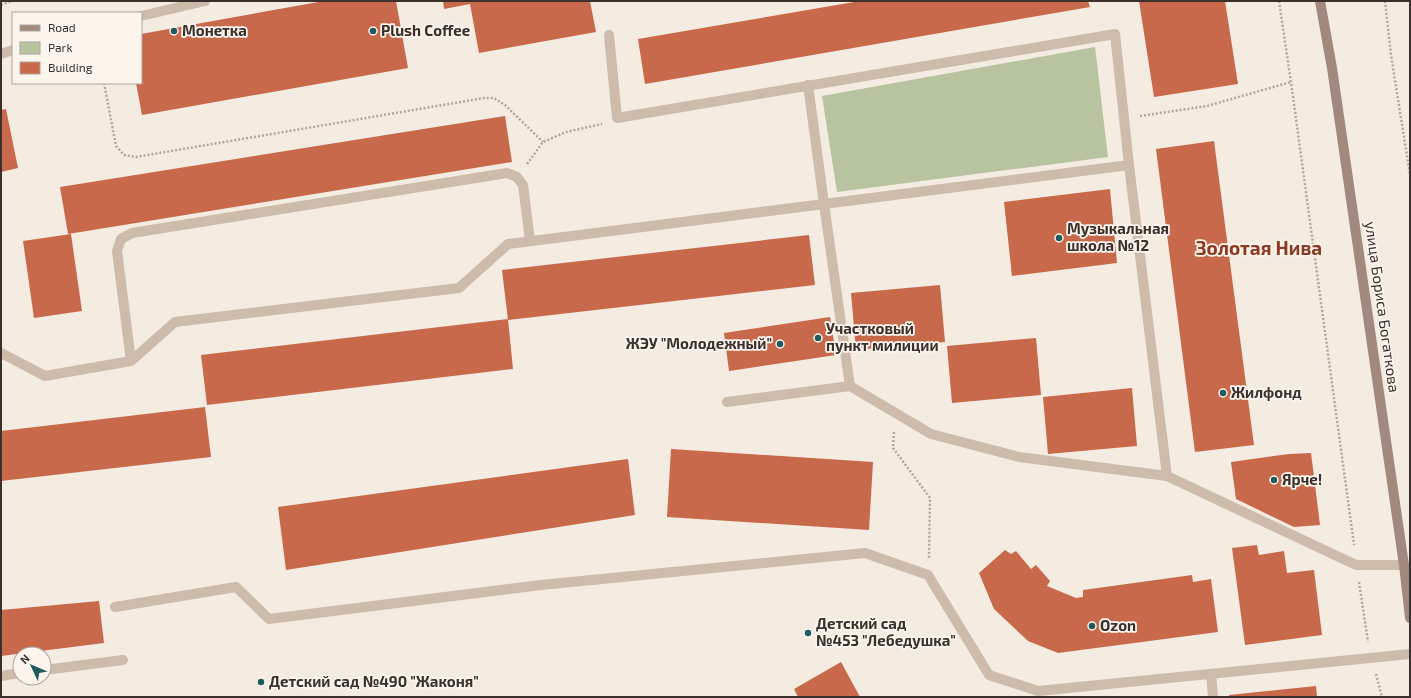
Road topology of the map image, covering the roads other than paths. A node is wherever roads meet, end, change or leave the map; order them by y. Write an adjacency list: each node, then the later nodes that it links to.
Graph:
1 (205, 1): 3 (lane)
2 (1320, 1): 16 (main road, улица Бориса Богаткова)
3 (142, 16)
4 (609, 35): 7 (lane)
5 (12, 50): 6 (lane)
6 (1, 54)
7 (808, 85): 8 (lane); 9 (lane)
8 (1129, 165): 9 (lane); 15 (lane)
9 (824, 204): 10 (lane); 13 (lane)
10 (530, 241): 12 (lane); 12 (lane)
11 (1, 353): 12 (lane)
12 (131, 361)
13 (850, 386): 14 (lane); 15 (lane)
14 (727, 402)
15 (1167, 476): 16 (lane)
16 (1404, 565): 18 (main road, улица Бориса Богаткова)
17 (115, 607): 25 (lane)
18 (1410, 618)
19 (1410, 654): 23 (lane)
20 (123, 660): 21 (lane)
21 (52, 669)
22 (12, 674): 24 (lane)
23 (1211, 674): 25 (lane); 26 (lane)
24 (1, 676)
25 (1038, 694)
26 (1214, 697)

